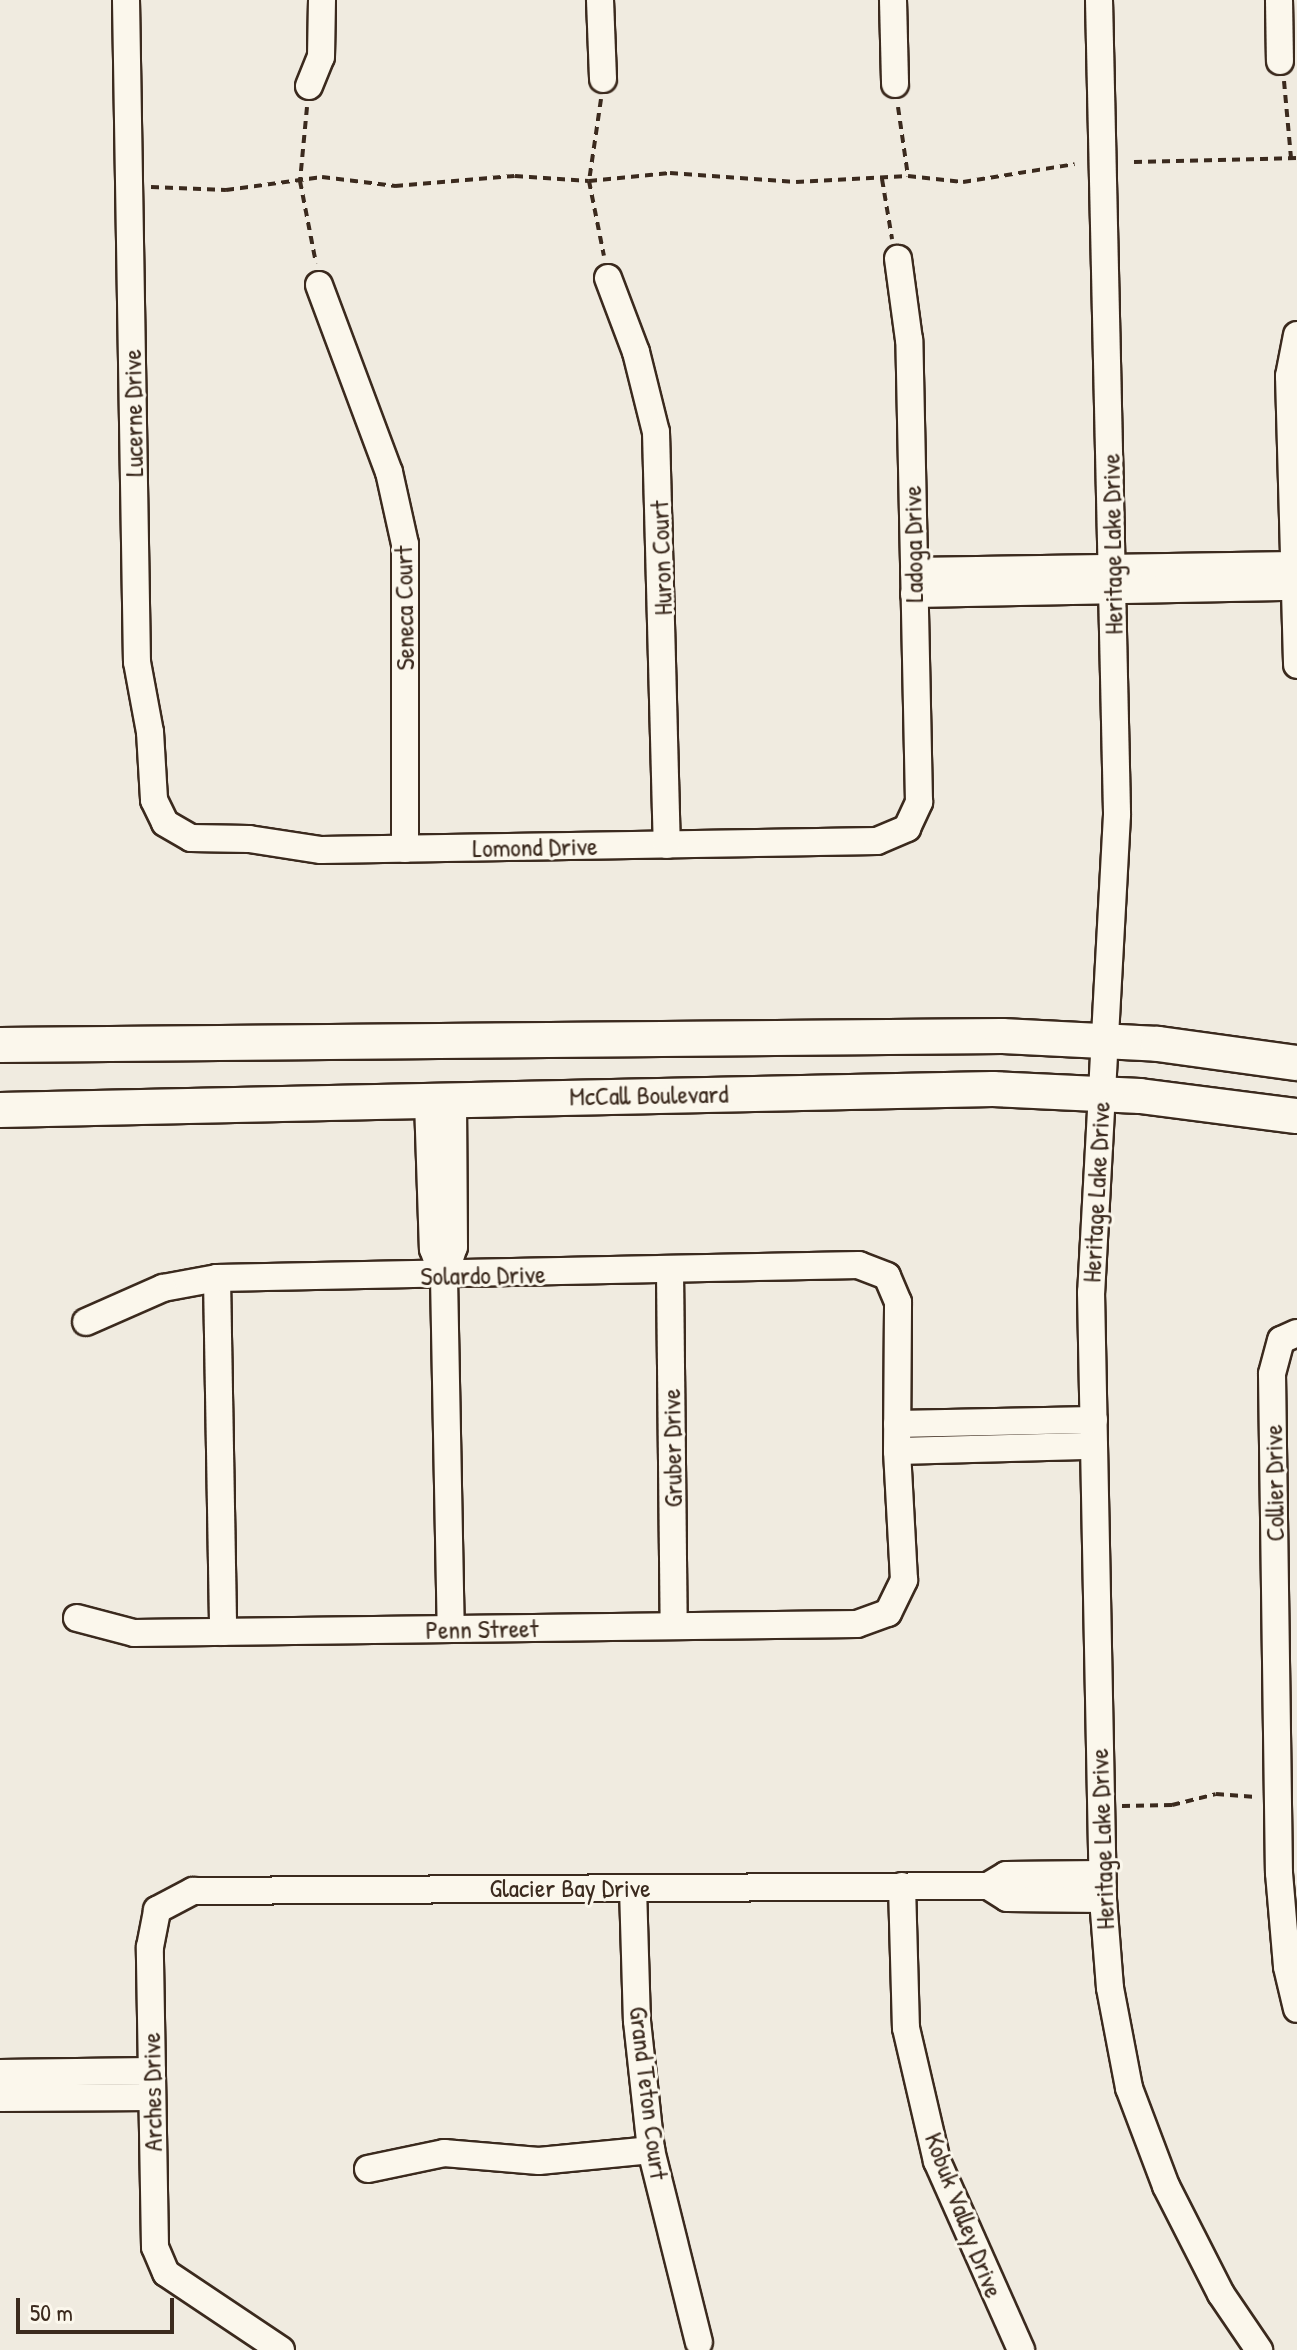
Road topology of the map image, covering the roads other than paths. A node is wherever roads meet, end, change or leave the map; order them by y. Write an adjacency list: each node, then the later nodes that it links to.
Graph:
1 (126, 0): 19 (street, Lucerne Drive)
2 (322, 0): 10 (street)
3 (600, 0): 8 (street)
4 (893, 0): 9 (street)
5 (1099, 0): 16 (street, Heritage Lake Drive)
6 (1279, 0): 7 (street)
7 (1280, 61)
8 (603, 79)
9 (895, 84)
10 (309, 86)
11 (898, 259): 17 (street, Ladoga Drive)
12 (608, 278): 21 (street, Huron Court)
13 (319, 285): 22 (street, Seneca Court)
14 (1297, 335): 15 (street)
15 (1295, 576): 16 (street); 18 (street)
16 (1113, 580): 17 (street); 23 (street, Heritage Lake Drive)
17 (914, 583): 20 (street, Ladoga Drive)
18 (1297, 665)
19 (165, 823): 22 (street, Lomond Drive)
20 (907, 828): 21 (street, Lomond Drive)
21 (667, 845): 22 (street, Lomond Drive)
22 (405, 849)
23 (1103, 1041): 24 (main road, McCall Boulevard); 25 (main road, McCall Boulevard); 26 (street, Heritage Lake Drive)
24 (0, 1045)
25 (1297, 1063)
26 (1101, 1095): 27 (main road, McCall Boulevard); 29 (main road, McCall Boulevard); 36 (street, Heritage Lake Drive)
27 (441, 1100): 28 (main road, McCall Boulevard); 31 (street)
28 (0, 1110)
29 (1297, 1116)
30 (670, 1271): 31 (street, Solardo Drive); 35 (street, Solardo Drive); 39 (street, Gruber Drive)
31 (444, 1277): 32 (street, Solardo Drive); 40 (street)
32 (217, 1278): 33 (street, Solardo Drive); 41 (street)
33 (86, 1322)
34 (1289, 1337): 46 (street, Collier Drive)
35 (897, 1424): 36 (street); 37 (street)
36 (1094, 1433): 37 (street); 43 (street, Heritage Lake Drive)
37 (897, 1451): 39 (street, Penn Street)
38 (77, 1618): 41 (street, Penn Street)
39 (674, 1626): 40 (street, Penn Street)
40 (451, 1629): 41 (street, Penn Street)
41 (223, 1632)
42 (902, 1886): 43 (street, Glacier Bay Drive); 44 (street, Glacier Bay Drive); 54 (street, Kobuk Valley Drive)
43 (1102, 1886): 55 (street, Heritage Lake Drive)
44 (633, 1888): 45 (street, Glacier Bay Drive); 50 (street, Grand Teton Court)
45 (157, 1910): 48 (street, Arches Drive)
46 (1297, 2009)
47 (0, 2073): 48 (street)
48 (152, 2084): 49 (street); 53 (street, Arches Drive)
49 (0, 2098)
50 (651, 2150): 51 (street); 52 (street, Grand Teton Court)
51 (368, 2169)
52 (699, 2342)
53 (281, 2350)
54 (1021, 2350)
55 (1259, 2350)

